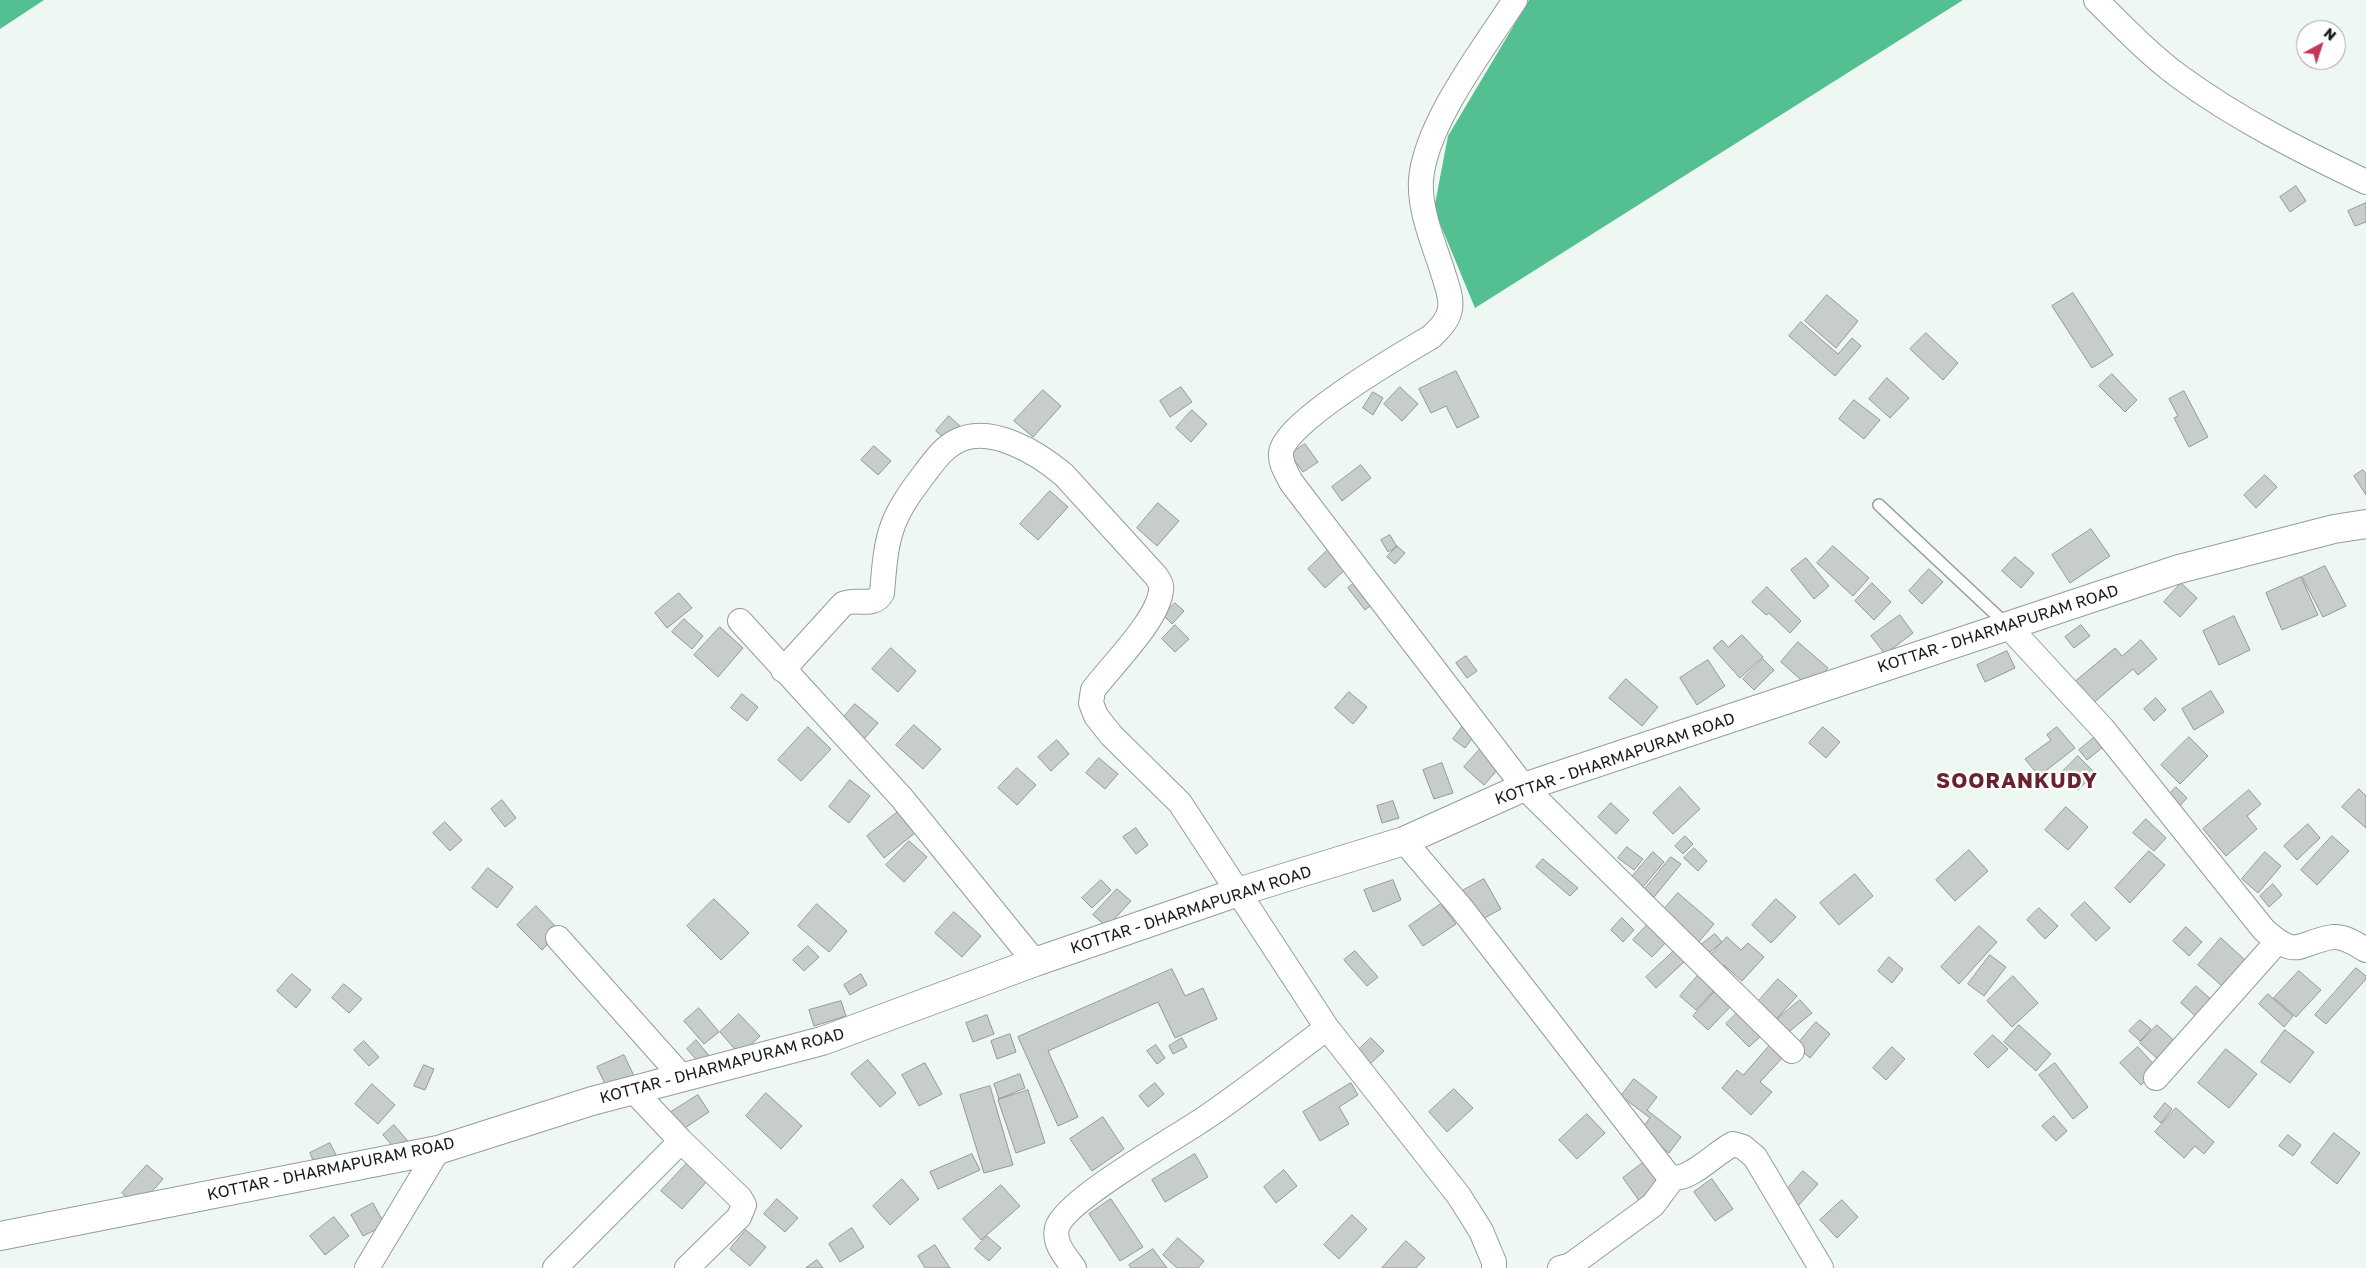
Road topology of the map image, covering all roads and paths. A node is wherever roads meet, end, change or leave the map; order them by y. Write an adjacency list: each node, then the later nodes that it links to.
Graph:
1 (1515, 0): 9 (street)
2 (2096, 0): 3 (street)
3 (2366, 182)
4 (1879, 505): 7 (lane)
5 (2366, 524): 7 (main road, KOTTAR - DHARMAPURAM ROAD)
6 (740, 621): 8 (street)
7 (2008, 626): 9 (main road, KOTTAR - DHARMAPURAM ROAD); 13 (street)
8 (783, 670): 11 (street); 15 (street)
9 (1524, 787): 10 (main road, KOTTAR - DHARMAPURAM ROAD); 17 (street)
10 (1404, 842): 11 (main road, KOTTAR - DHARMAPURAM ROAD); 23 (street)
11 (1238, 892): 15 (main road, KOTTAR - DHARMAPURAM ROAD); 16 (street)
12 (558, 938): 18 (street)
13 (2278, 942): 14 (street); 19 (street)
14 (2366, 950)
15 (1035, 962): 18 (main road, KOTTAR - DHARMAPURAM ROAD)
16 (1327, 1028): 28 (street); 29 (street)
17 (1792, 1051)
18 (683, 1078): 20 (main road, KOTTAR - DHARMAPURAM ROAD)
19 (2156, 1078)
20 (634, 1090): 21 (street); 22 (main road, KOTTAR - DHARMAPURAM ROAD)
21 (681, 1141): 26 (street); 27 (street)
22 (438, 1150): 24 (main road, KOTTAR - DHARMAPURAM ROAD); 25 (street)
23 (1673, 1178): 30 (street); 31 (street)
24 (0, 1236)
25 (367, 1268)
26 (555, 1268)
27 (687, 1268)
28 (1074, 1268)
29 (1494, 1268)
30 (1560, 1268)
31 (1820, 1268)

